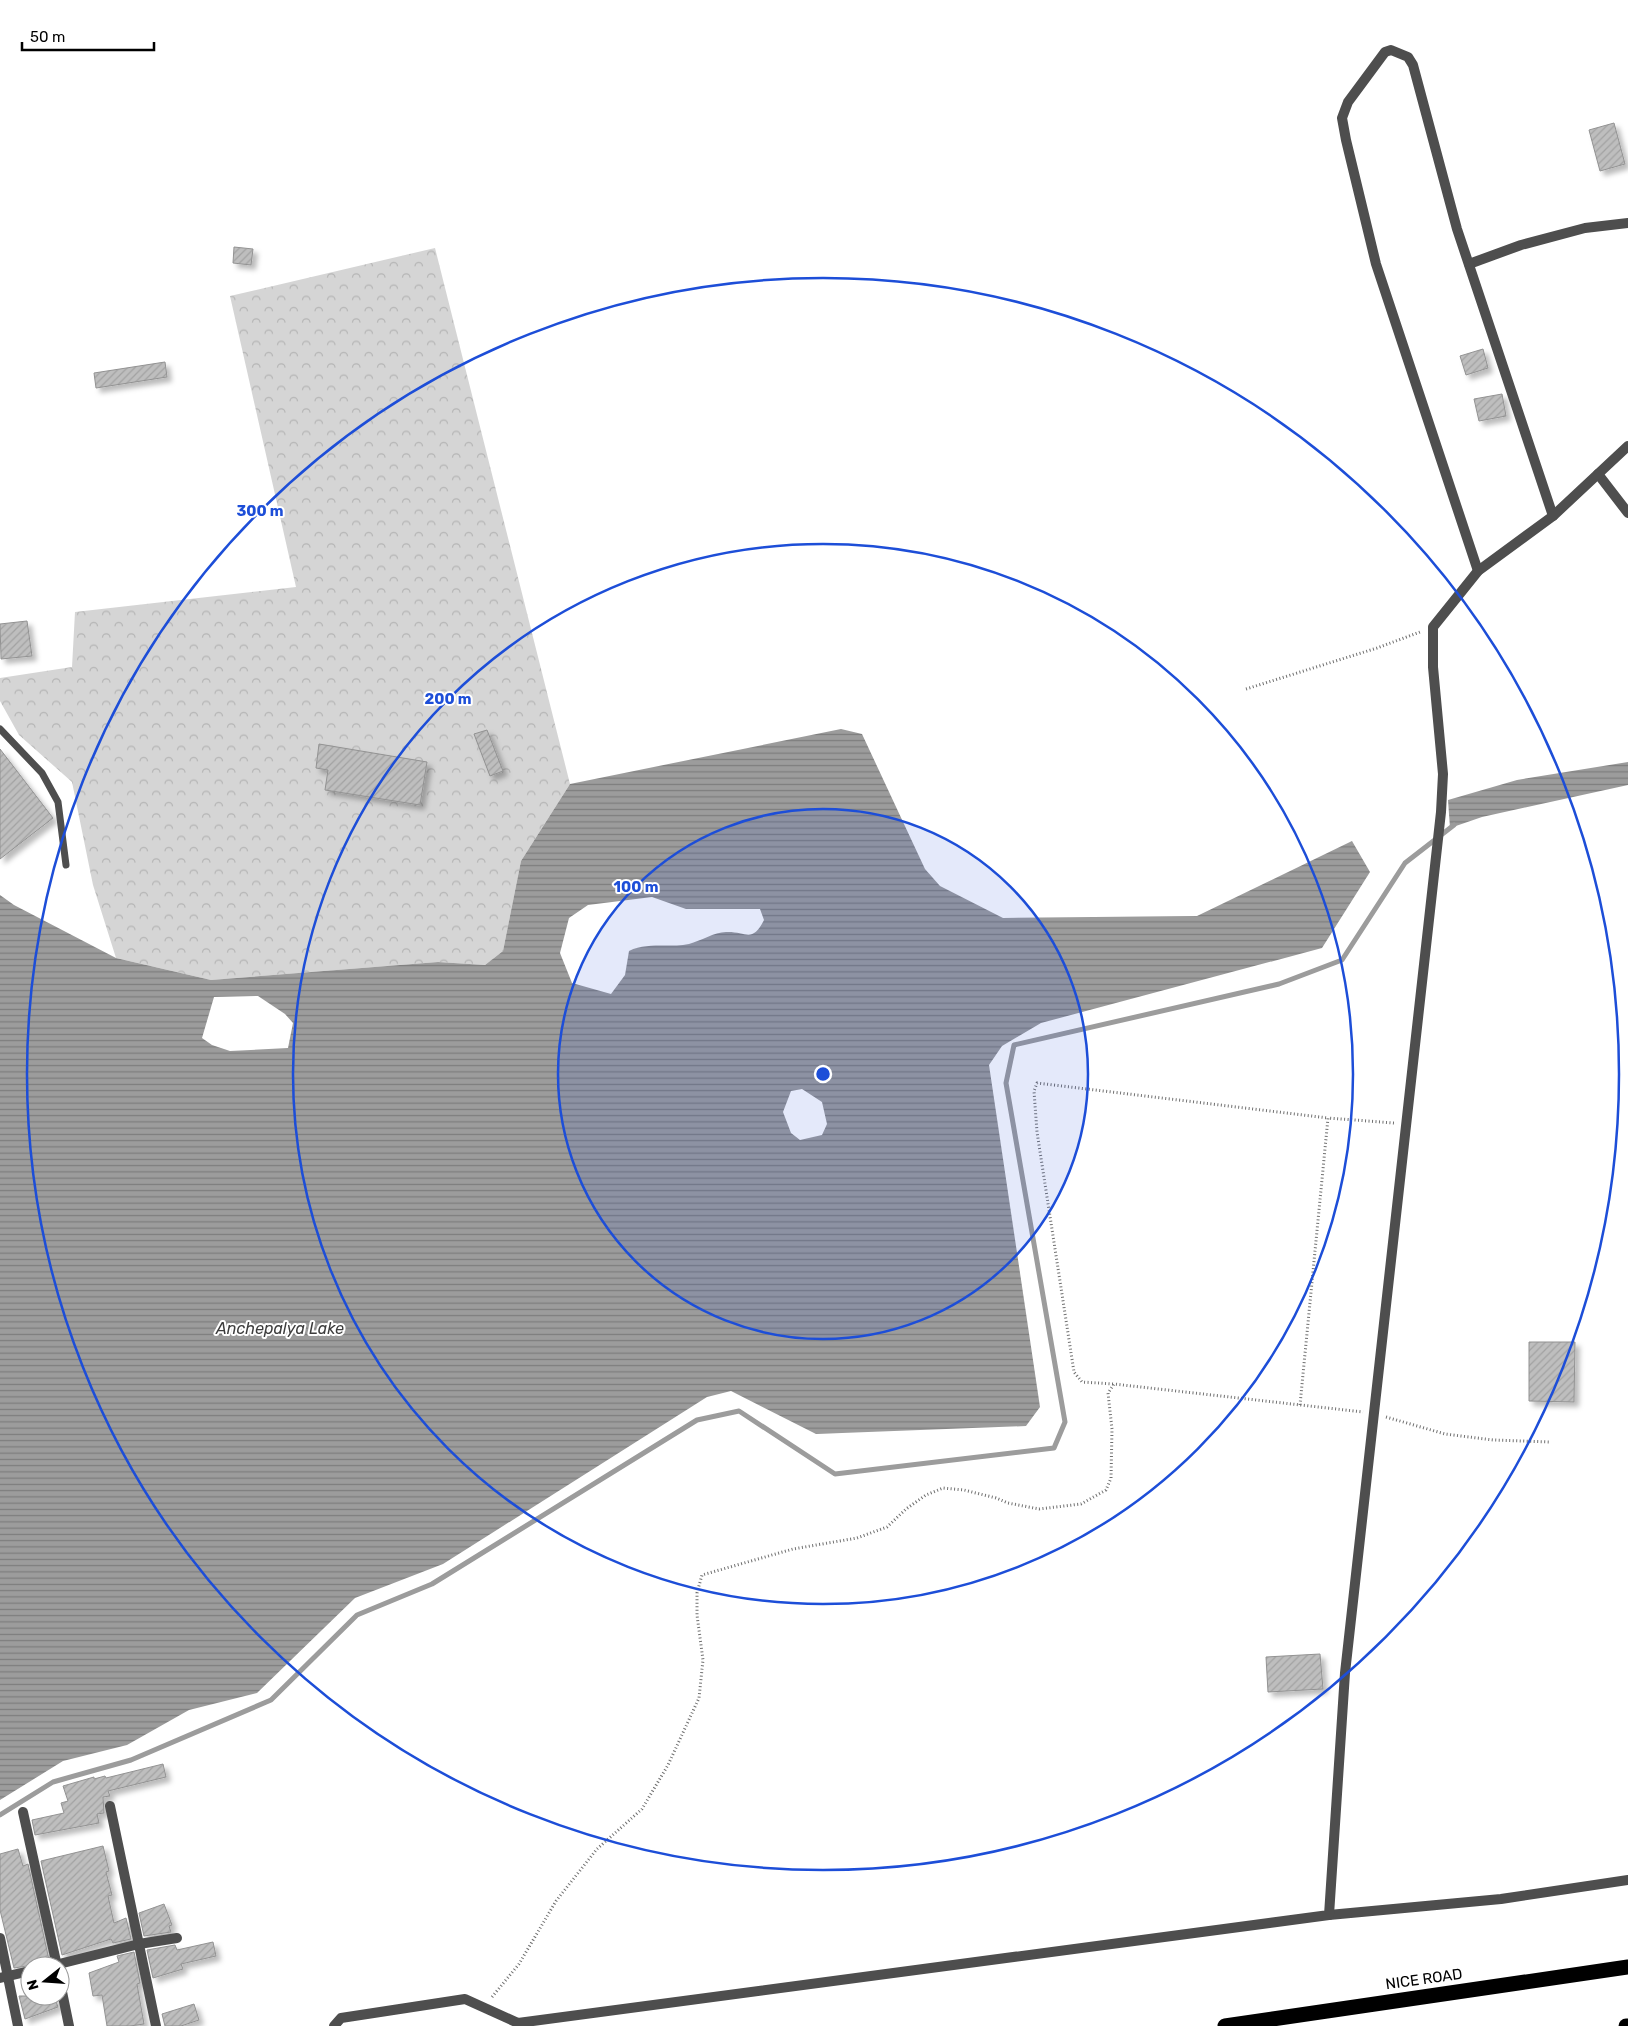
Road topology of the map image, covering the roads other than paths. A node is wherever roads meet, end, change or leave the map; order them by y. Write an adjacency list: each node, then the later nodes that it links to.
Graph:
1 (1628, 223): 2 (street)
2 (1469, 264): 6 (street); 7 (street)
3 (1628, 446): 4 (street)
4 (1598, 474): 5 (street); 6 (street)
5 (1628, 513)
6 (1553, 516): 7 (street)
7 (1478, 572): 13 (street)
8 (0, 729): 9 (lane)
9 (66, 865)
10 (110, 1806): 16 (street)
11 (23, 1812): 17 (street)
12 (1628, 1880): 13 (street)
13 (1329, 1915): 26 (street)
14 (0, 1938): 21 (street)
15 (177, 1938): 16 (street)
16 (139, 1944): 18 (street); 25 (street)
17 (53, 1956)
18 (70, 1961)
19 (1628, 1967): 27 (highway, NICE ROAD)
20 (20, 1973): 21 (street)
21 (4, 1977): 23 (street)
22 (65, 2006): 24 (street)
23 (18, 2026)
24 (69, 2026)
25 (156, 2026)
26 (334, 2026)
27 (1225, 2026)

